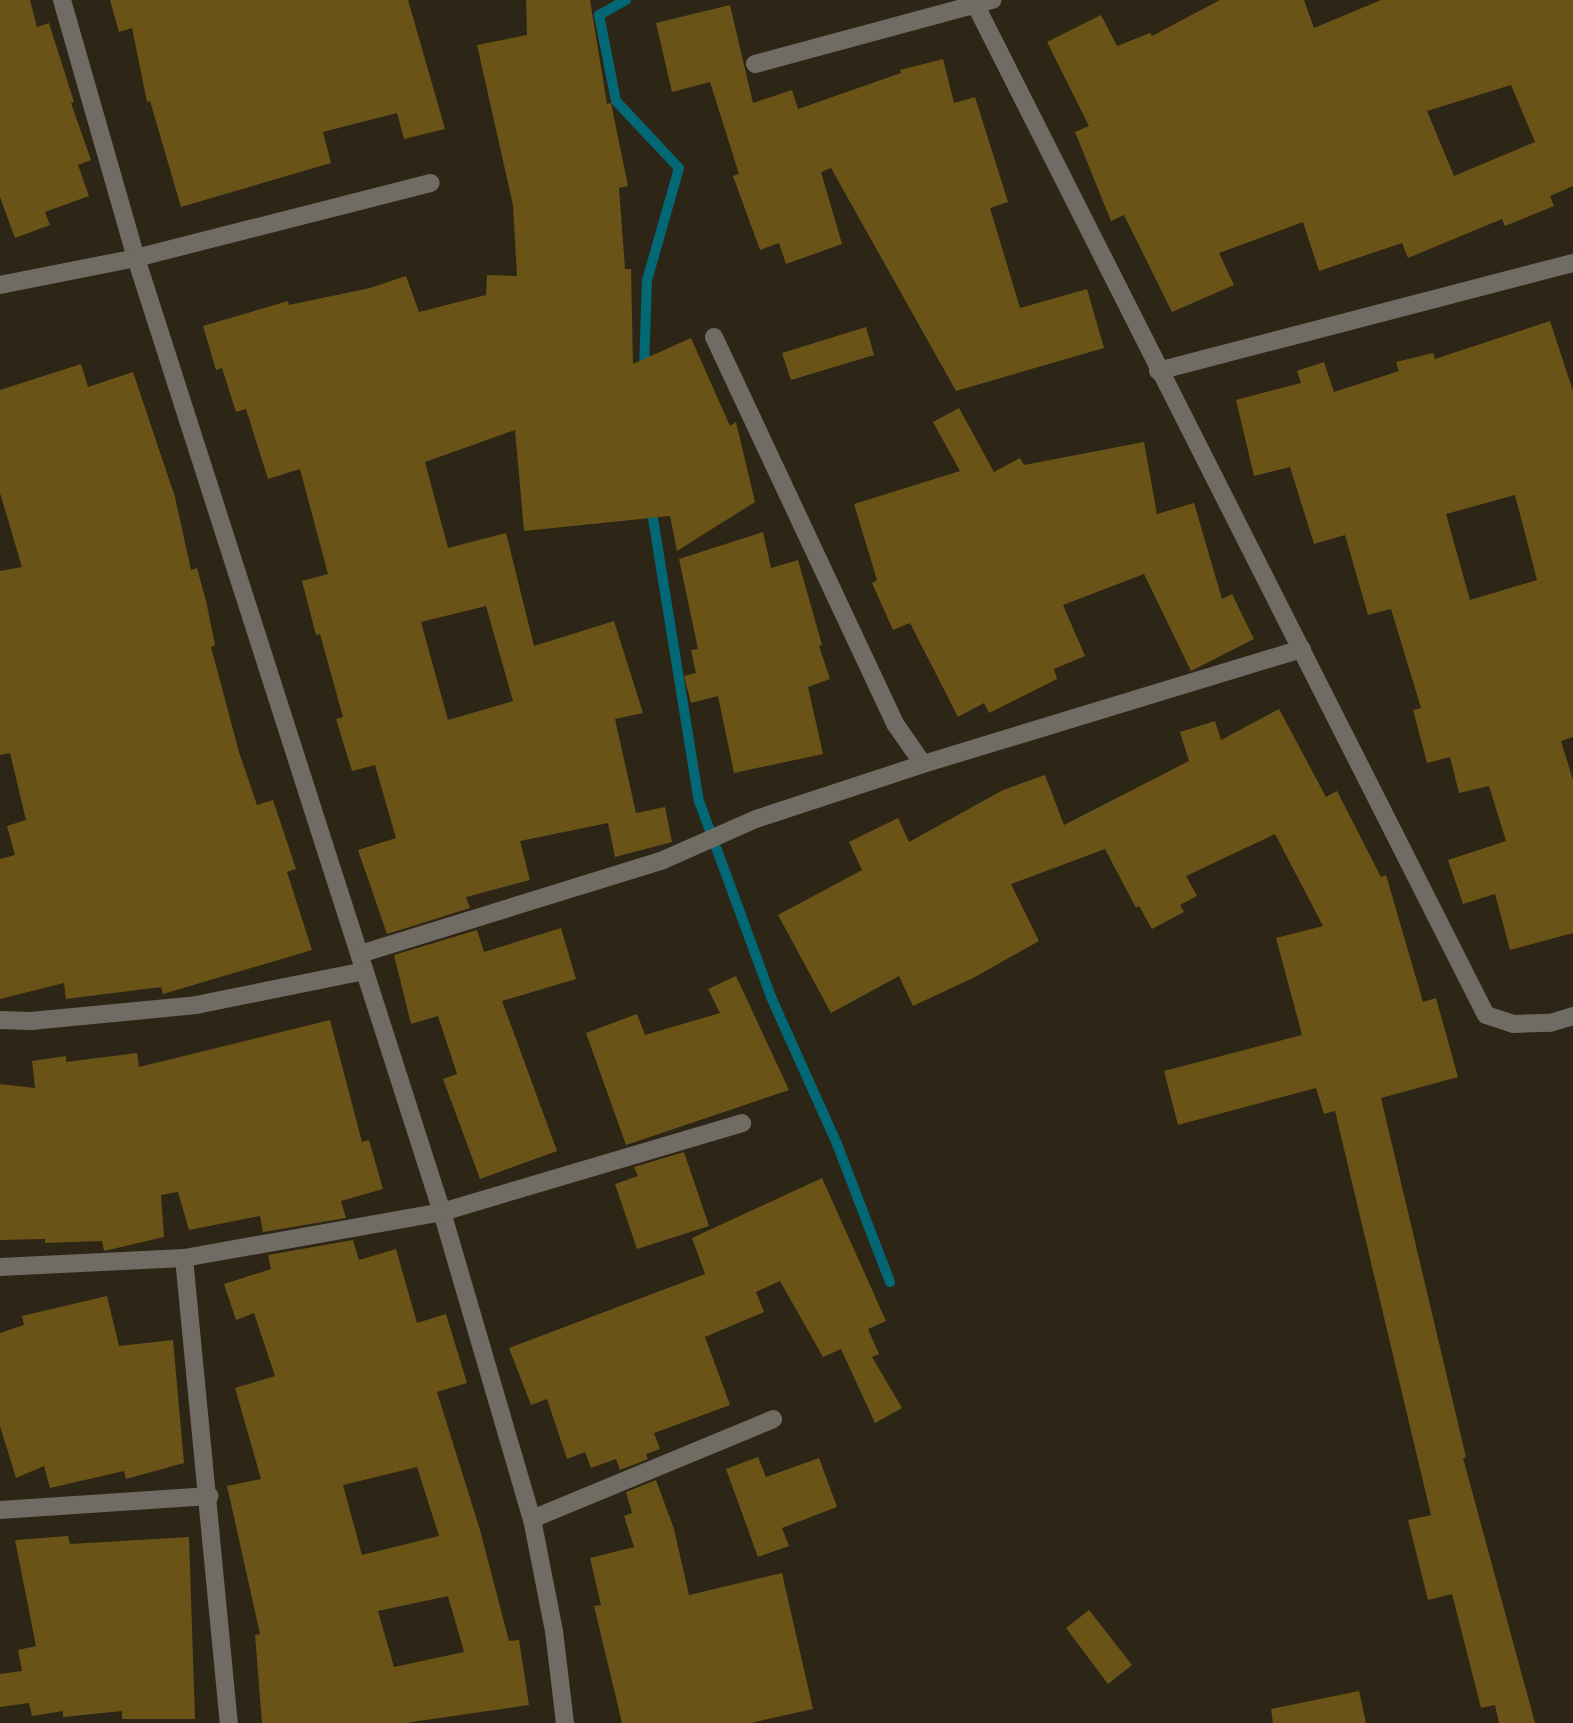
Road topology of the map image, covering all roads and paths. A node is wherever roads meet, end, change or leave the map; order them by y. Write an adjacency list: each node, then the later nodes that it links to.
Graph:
1 (62, 0): 5 (street)
2 (980, 2): 3 (street); 9 (street)
3 (755, 64)
4 (431, 183): 5 (street)
5 (136, 258): 7 (street); 12 (street)
6 (1571, 270): 9 (street)
7 (0, 285)
8 (714, 337): 11 (street)
9 (1158, 371): 10 (street)
10 (1302, 649): 11 (street); 13 (street)
11 (923, 764): 12 (street)
12 (363, 962): 14 (street); 16 (street)
13 (1573, 1016)
14 (0, 1020)
15 (742, 1123): 16 (street)
16 (442, 1212): 17 (street); 22 (street)
17 (184, 1258): 18 (street); 20 (street)
18 (0, 1267)
19 (772, 1419): 22 (street)
20 (210, 1496): 21 (street); 23 (street)
21 (0, 1510)
22 (532, 1519): 24 (street)
23 (229, 1723)
24 (565, 1723)

